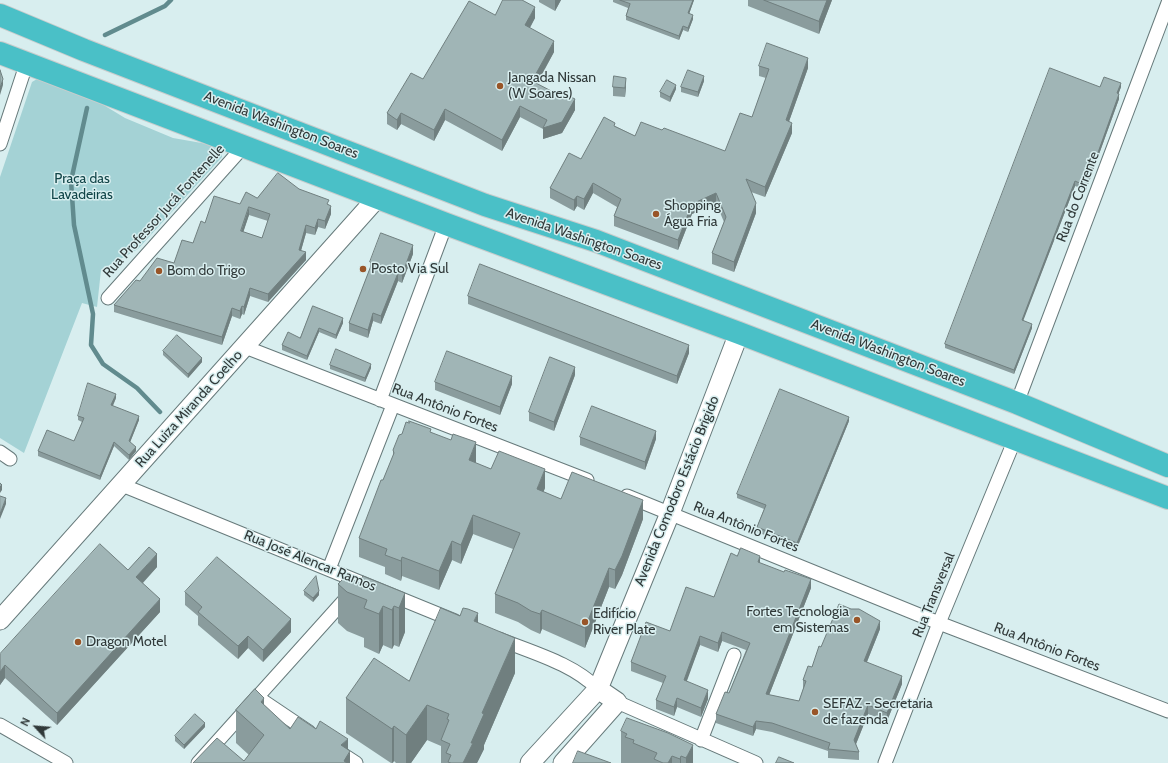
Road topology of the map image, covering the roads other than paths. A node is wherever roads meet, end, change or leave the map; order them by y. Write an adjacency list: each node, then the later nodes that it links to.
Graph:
1 (1168, 3): 13 (street, Rua do Corrente)
2 (0, 15): 13 (highway, Avenida Washington Soares)
3 (0, 53): 4 (highway)
4 (27, 62): 5 (street); 6 (highway)
5 (0, 144)
6 (244, 146): 7 (highway); 9 (street, Rua Professor Jucá Fontenelle)
7 (377, 198): 8 (highway); 11 (main road, Rua Luiza Miranda Coelho)
8 (446, 224): 10 (highway); 12 (street)
9 (108, 298)
10 (739, 333): 15 (highway); 21 (main road, Avenida Comodoro Estácio Brigido)
11 (245, 347): 12 (street, Rua Antônio Fortes); 18 (main road, Rua Luiza Miranda Coelho)
12 (380, 400): 14 (street, Rua Antônio Fortes)
13 (1017, 403): 16 (highway, Avenida Washington Soares)
14 (393, 406): 17 (street, Rua Antônio Fortes); 22 (street)
15 (1015, 439): 20 (highway); 25 (street, Rua Transversal)
16 (1168, 466)
17 (597, 484)
18 (122, 485): 22 (street, Rua José Alencar Ramos); 24 (main road, Rua Luiza Miranda Coelho)
19 (612, 490): 21 (street, Rua Antônio Fortes)
20 (1168, 498)
21 (670, 513): 25 (street, Rua Antônio Fortes); 29 (main road, Avenida Comodoro Estácio Brigido)
22 (329, 569): 23 (street, Rua José Alencar Ramos)
23 (361, 582): 26 (street, Rua José Alencar Ramos); 30 (street)
24 (0, 620)
25 (939, 623): 32 (street, Rua Antônio Fortes); 41 (street, Rua Transversal)
26 (470, 627)
27 (484, 633): 29 (street)
28 (734, 655): 34 (street)
29 (598, 689): 31 (main road); 38 (main road, Avenida Comodoro Estácio Brigido)
30 (257, 697): 36 (street); 37 (street)
31 (617, 702): 34 (street); 39 (main road)
32 (1168, 711)
33 (0, 724): 35 (street)
34 (701, 740): 40 (street)
35 (66, 763)
36 (198, 763)
37 (356, 763)
38 (530, 763)
39 (563, 763)
40 (756, 763)
41 (885, 763)

